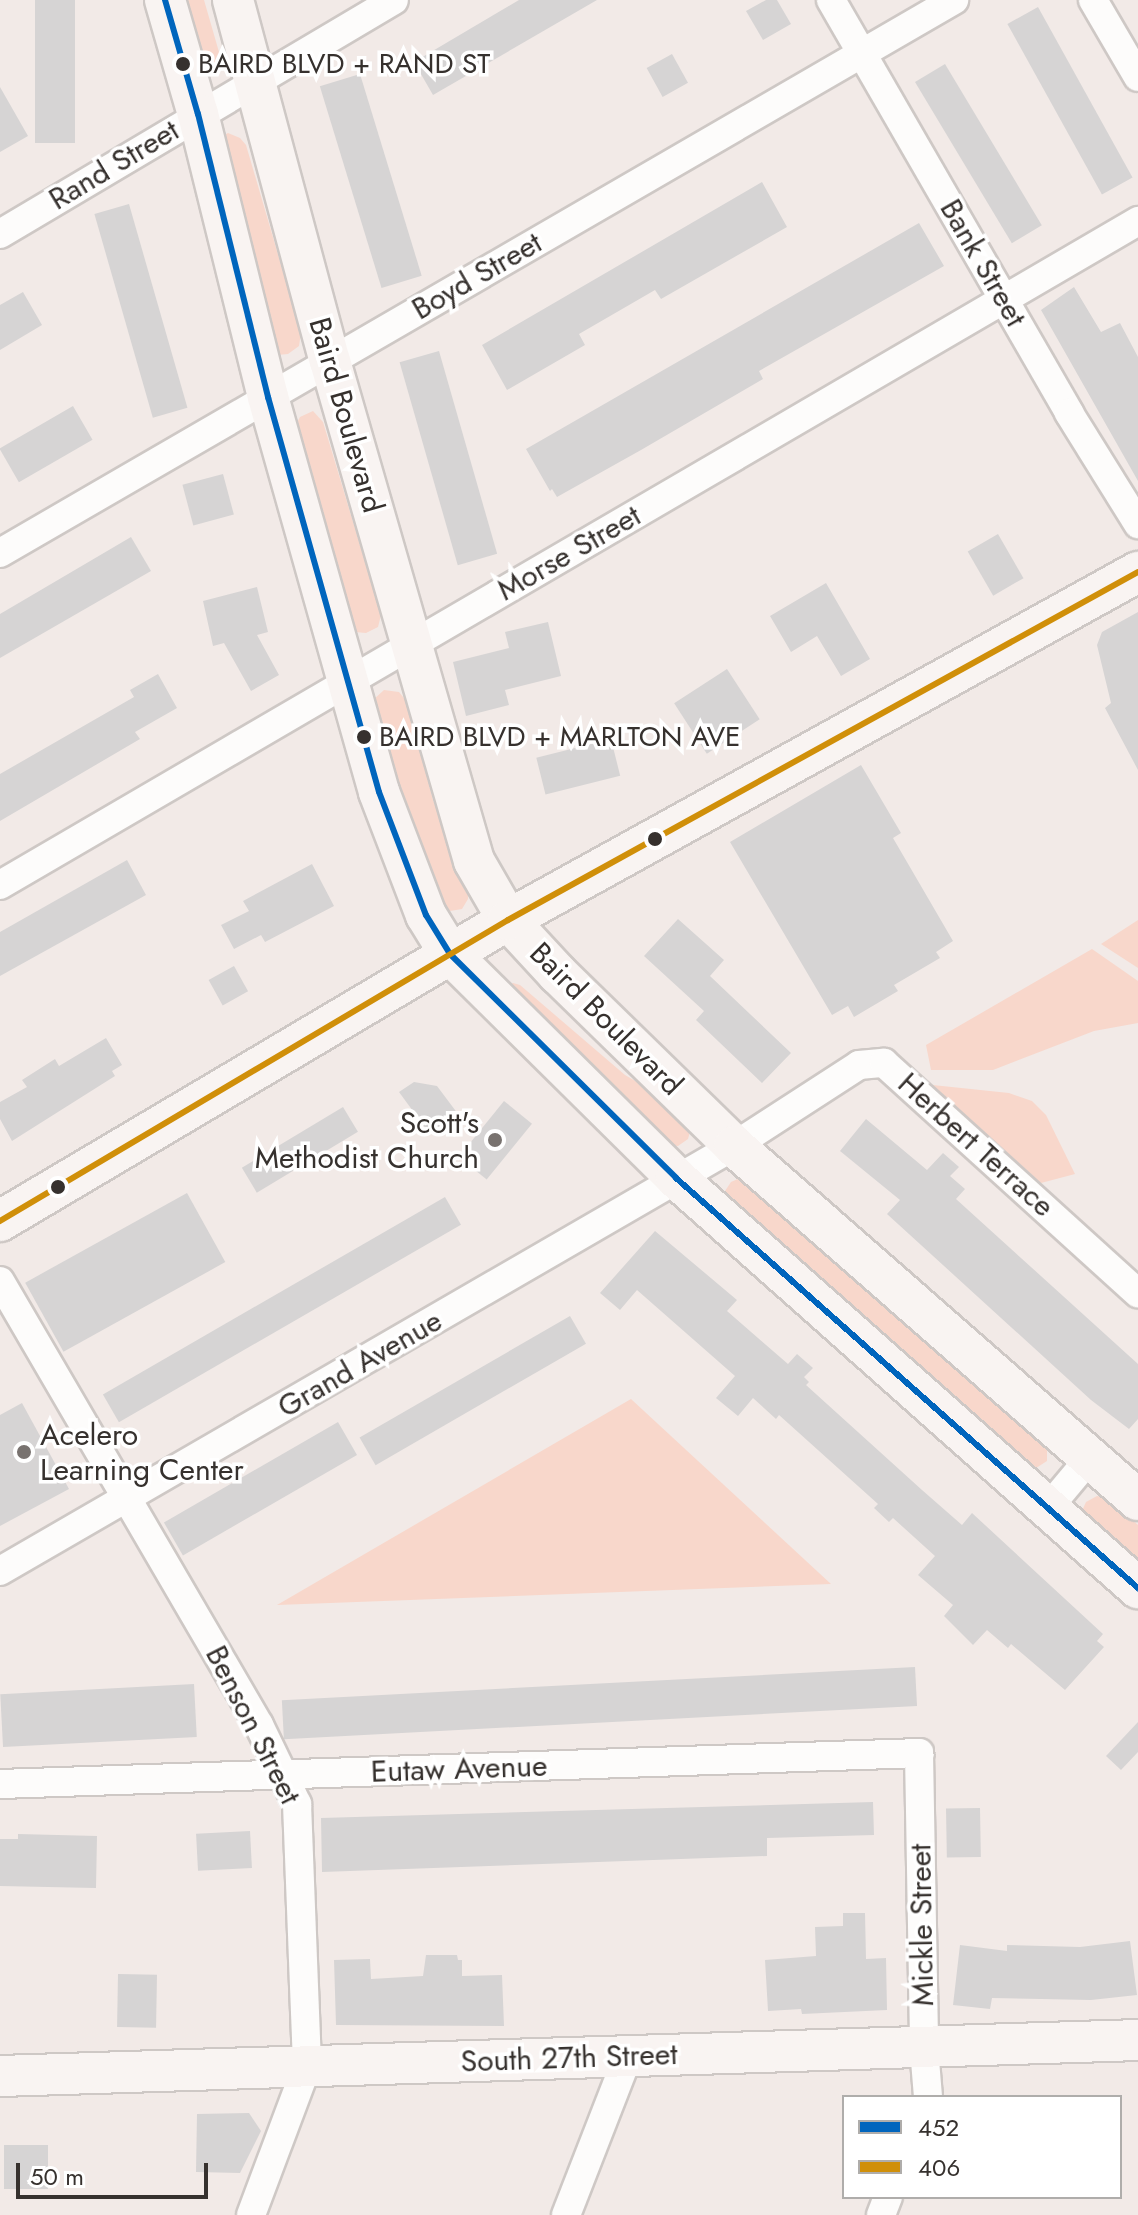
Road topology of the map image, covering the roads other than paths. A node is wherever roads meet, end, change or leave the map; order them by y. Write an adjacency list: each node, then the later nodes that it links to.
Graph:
1 (165, 0): 10 (main road)
2 (233, 0): 9 (main road, Baird Boulevard)
3 (394, 0): 9 (street, Rand Street)
4 (831, 0): 7 (street, Bank Street)
5 (954, 0): 7 (street, Boyd Street)
6 (1093, 0): 8 (street)
7 (862, 53): 13 (street, Bank Street); 14 (street, Boyd Street)
8 (1138, 77)
9 (253, 80): 10 (street, Rand Street); 14 (main road, Baird Boulevard)
10 (198, 114): 12 (street, Rand Street); 15 (main road)
11 (1138, 221): 13 (street, Morse Street)
12 (0, 234)
13 (1003, 299): 16 (street, Bank Street); 19 (street, Morse Street)
14 (330, 361): 15 (street, Boyd Street); 19 (main road, Baird Boulevard)
15 (268, 397): 17 (street, Boyd Street); 20 (main road)
16 (1138, 524)
17 (0, 553)
18 (1138, 572): 22 (main road)
19 (411, 645): 20 (street, Morse Street); 22 (main road, Baird Boulevard)
20 (348, 683): 21 (street, Morse Street); 23 (main road)
21 (0, 885)
22 (508, 920): 23 (main road); 24 (main road, Baird Boulevard)
23 (450, 954): 25 (main road); 26 (main road)
24 (734, 1146): 25 (street, Herbert Terrace); 28 (street, Herbert Terrace); 29 (main road, Baird Boulevard)
25 (676, 1178): 30 (street, Grand Avenue); 32 (main road)
26 (0, 1221)
27 (0, 1281): 30 (street, Benson Street)
28 (1138, 1293)
29 (1089, 1459): 31 (main road, Baird Boulevard); 32 (street)
30 (128, 1497): 33 (street, Grand Avenue); 36 (street, Benson Street)
31 (1138, 1500)
32 (1048, 1508): 34 (main road)
33 (0, 1571)
34 (1138, 1588)
35 (919, 1753): 36 (street, Eutaw Avenue); 39 (street, Mickle Street)
36 (284, 1776): 37 (street, Eutaw Avenue); 41 (street, Benson Street)
37 (0, 1784)
38 (1138, 2040): 39 (main road, South 27th Street)
39 (924, 2048): 40 (main road, South 27th Street); 43 (street, Mickle Street)
40 (628, 2056): 41 (main road, South 27th Street); 45 (street)
41 (307, 2066): 42 (main road, South 27th Street); 44 (street, Benson Street)
42 (0, 2076)
43 (928, 2095)
44 (251, 2215)
45 (566, 2215)

